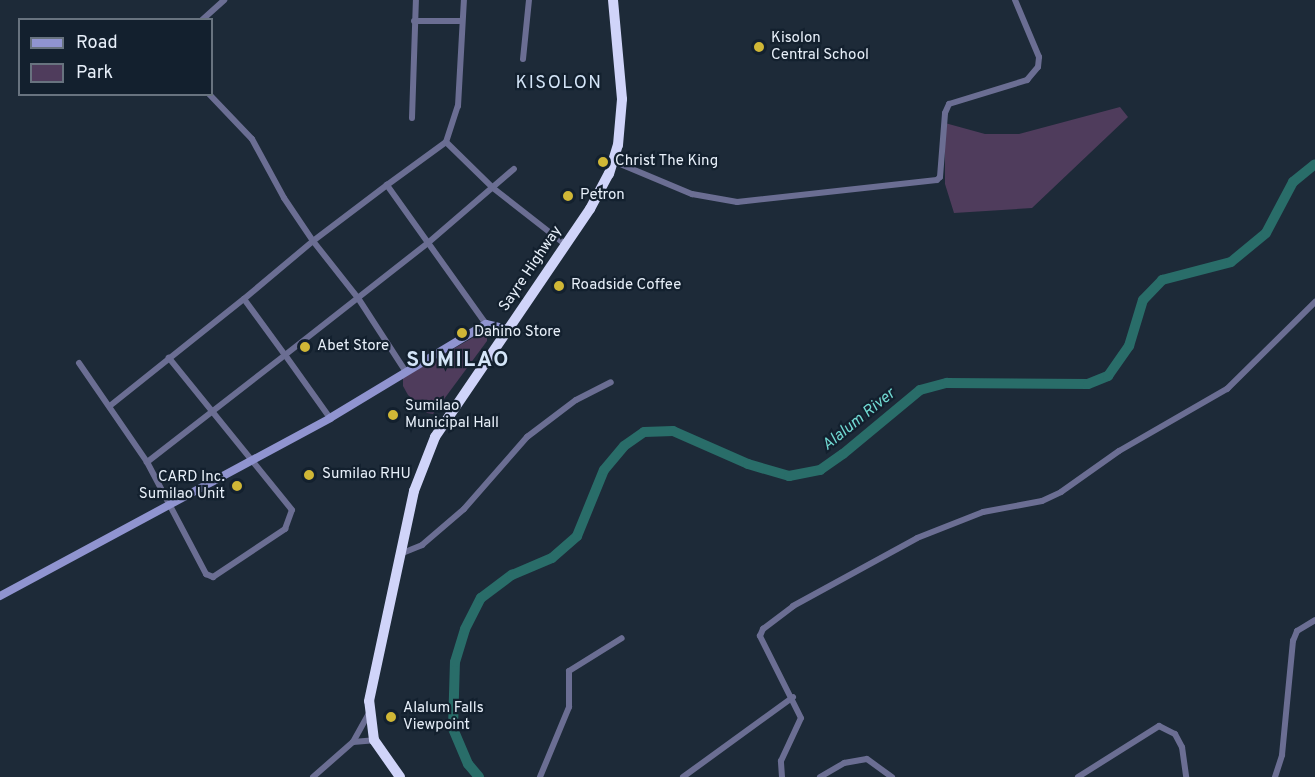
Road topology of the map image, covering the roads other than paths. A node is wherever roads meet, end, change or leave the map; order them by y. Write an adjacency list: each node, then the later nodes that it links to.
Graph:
1 (224, 0): 7 (street)
2 (416, 0): 8 (street)
3 (464, 0): 9 (street)
4 (530, 0): 10 (street)
5 (613, 0): 14 (highway, Sayre Highway)
6 (1015, 0): 14 (street)
7 (204, 18)
8 (414, 21): 9 (street); 12 (street)
9 (462, 21): 13 (street)
10 (523, 59)
11 (211, 96): 18 (street)
12 (411, 118)
13 (446, 142): 16 (street); 17 (street)
14 (613, 161): 20 (highway, Sayre Highway)
15 (514, 169): 17 (street)
16 (387, 185): 18 (street); 19 (street)
17 (493, 188): 19 (street); 20 (street)
18 (314, 241): 21 (street); 22 (street)
19 (429, 242): 21 (street); 24 (street)
20 (566, 245): 25 (highway, Sayre Highway)
21 (358, 298): 26 (street); 29 (street)
22 (244, 299): 26 (street); 27 (street)
23 (1315, 302): 41 (street)
24 (486, 324): 25 (street); 29 (street)
25 (508, 329): 37 (highway, Sayre Highway)
26 (285, 355): 32 (street); 33 (street)
27 (169, 358): 31 (street); 32 (street)
28 (79, 363): 31 (street)
29 (406, 372): 33 (street)
30 (611, 382): 37 (street)
31 (111, 405): 35 (street)
32 (212, 409): 34 (street); 35 (street)
33 (330, 418): 34 (street)
34 (252, 459): 36 (street); 36 (street)
35 (147, 462): 36 (street)
36 (169, 504): 38 (street)
37 (399, 554): 42 (highway, Sayre Highway)
38 (0, 596)
39 (1315, 620): 54 (street)
40 (622, 638): 47 (street)
41 (793, 697): 48 (street); 49 (street)
42 (369, 712): 43 (highway, Sayre Highway); 44 (street)
43 (374, 740): 44 (street); 46 (highway, Sayre Highway)
44 (353, 742): 45 (street)
45 (313, 777)
46 (400, 777)
47 (540, 777)
48 (683, 777)
49 (782, 777)
50 (820, 777): 51 (street)
51 (892, 777)
52 (1078, 777): 53 (street)
53 (1186, 777)
54 (1275, 777)

